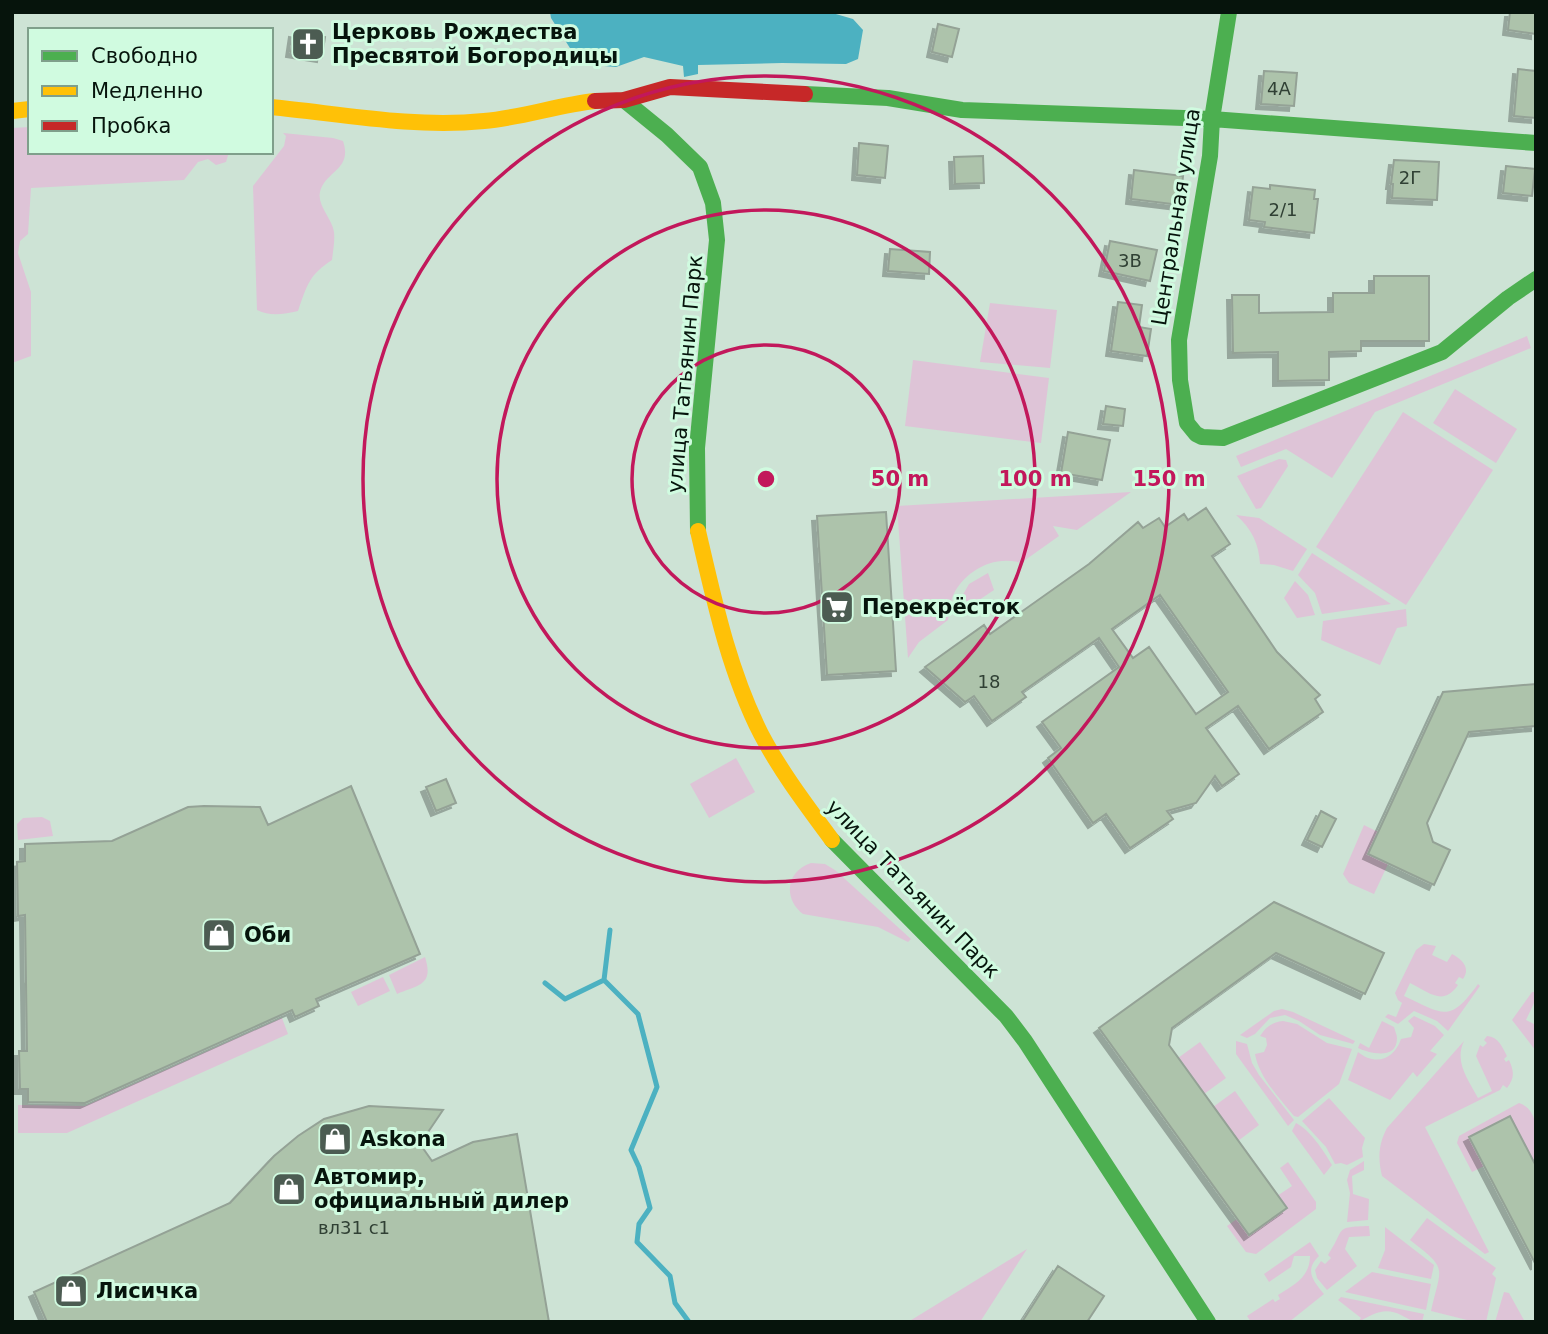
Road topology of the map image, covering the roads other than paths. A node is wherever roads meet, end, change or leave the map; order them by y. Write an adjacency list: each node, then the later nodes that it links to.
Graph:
1 (1229, 12): 4 (street, Центральная улица)
2 (624, 100): 3 (street); 4 (street); 7 (street, улица Татьянин Парк)
3 (273, 107)
4 (1212, 119): 5 (street); 6 (street, Центральная улица)
5 (1536, 144)
6 (1536, 279)
7 (1208, 1322)

